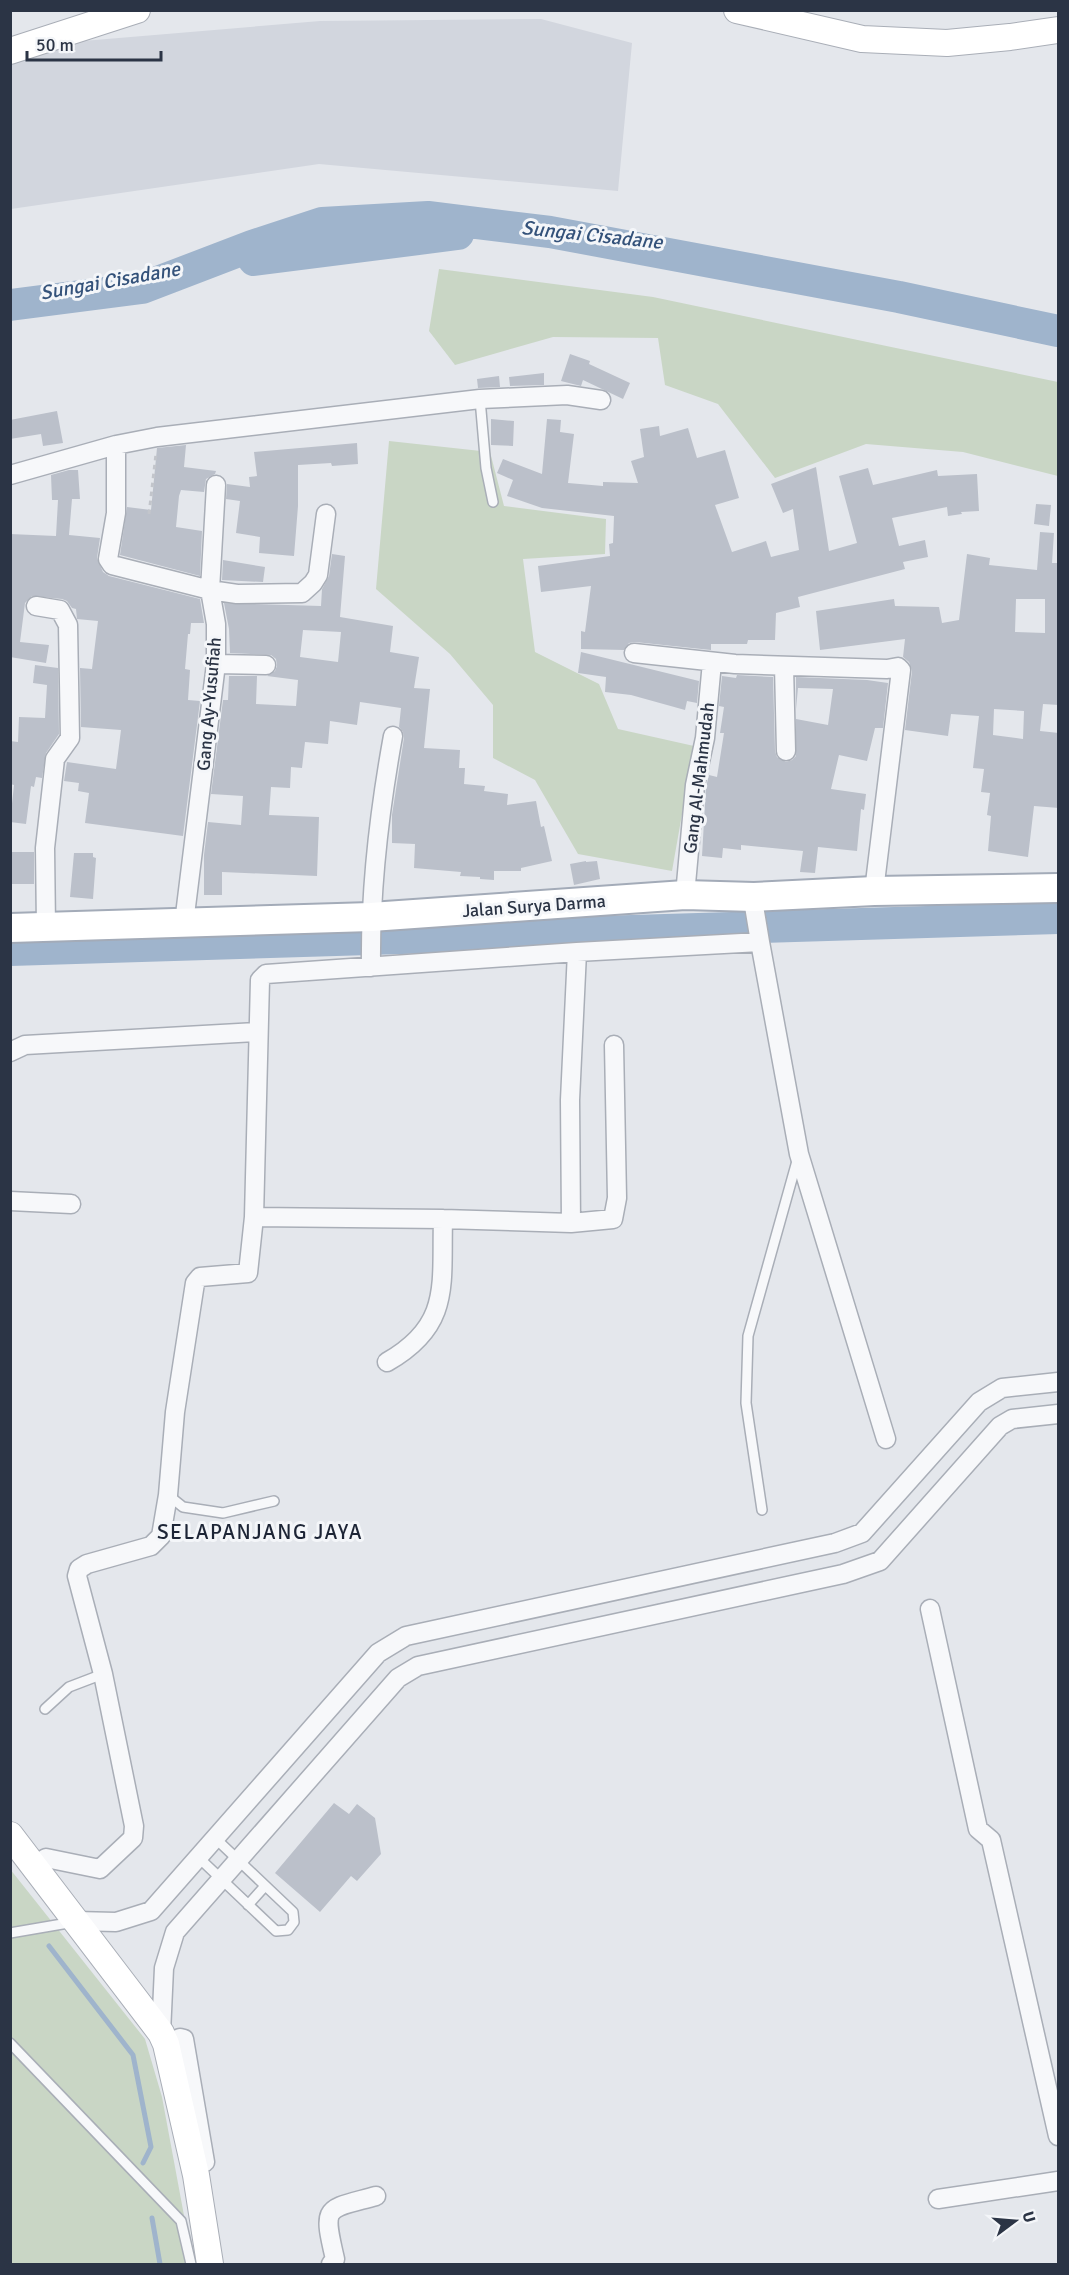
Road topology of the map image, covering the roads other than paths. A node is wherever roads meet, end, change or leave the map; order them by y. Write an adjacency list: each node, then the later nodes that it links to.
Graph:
1 (137, 10): 4 (main road)
2 (737, 10): 3 (main road)
3 (1059, 30)
4 (10, 51)
5 (480, 399): 6 (street); 7 (street); 10 (lane)
6 (601, 400)
7 (116, 446): 8 (street); 12 (street)
8 (10, 475)
9 (216, 485): 12 (street, Gang Ay-Yusufiah)
10 (493, 502)
11 (326, 514): 12 (street)
12 (210, 590): 16 (street, Gang Ay-Yusufiah)
13 (36, 606): 27 (street)
14 (634, 653): 15 (street)
15 (712, 662): 18 (street); 23 (street, Gang Al-Mahmudah)
16 (216, 664): 17 (street); 25 (street, Gang Ay-Yusufiah)
17 (266, 665)
18 (784, 666): 20 (street); 22 (street)
19 (393, 736): 26 (street)
20 (786, 751)
21 (1059, 888): 22 (main road, Jalan Surya Darma)
22 (874, 891): 24 (main road, Jalan Surya Darma)
23 (685, 895): 24 (main road, Jalan Surya Darma); 26 (main road, Jalan Surya Darma)
24 (754, 902): 29 (street)
25 (184, 923): 26 (main road, Jalan Surya Darma); 27 (main road, Jalan Surya Darma)
26 (371, 923): 31 (street)
27 (46, 927): 28 (main road, Jalan Surya Darma)
28 (10, 928)
29 (759, 940): 30 (street); 35 (street)
30 (577, 952): 31 (street); 40 (street)
31 (371, 960): 32 (street)
32 (257, 1032): 34 (street); 38 (street)
33 (614, 1046): 40 (street)
34 (10, 1052)
35 (799, 1154): 44 (street); 47 (lane)
36 (10, 1201): 37 (street)
37 (71, 1204)
38 (254, 1216): 39 (street); 45 (street)
39 (443, 1219): 40 (street); 41 (street)
40 (571, 1223)
41 (387, 1362)
42 (1059, 1382): 48 (street)
43 (1059, 1414): 51 (street)
44 (886, 1439)
45 (168, 1495): 46 (lane); 53 (street)
46 (274, 1501)
47 (762, 1510)
48 (660, 1581): 49 (street); 51 (street)
49 (633, 1586): 52 (street); 55 (street)
50 (930, 1609): 69 (street)
51 (668, 1612): 52 (street)
52 (641, 1617): 56 (street)
53 (103, 1674): 54 (lane); 61 (street)
54 (45, 1709)
55 (243, 1806): 56 (street); 58 (street)
56 (266, 1828): 60 (street)
57 (10, 1835): 61 (main road)
58 (214, 1839): 59 (street); 60 (lane)
59 (198, 1857): 62 (lane); 65 (street)
60 (238, 1860): 62 (street); 63 (lane)
61 (34, 1866): 65 (main road)
62 (221, 1879): 64 (lane); 67 (street)
63 (265, 1886): 64 (lane); 64 (lane)
64 (248, 1905)
65 (76, 1921): 66 (lane); 67 (main road)
66 (10, 1934)
67 (164, 2039): 74 (main road); 75 (street)
68 (10, 2043): 73 (lane)
69 (1058, 2126)
70 (1059, 2181): 72 (street)
71 (376, 2196): 76 (street)
72 (938, 2199)
73 (191, 2265)
74 (210, 2265)
75 (222, 2265)
76 (331, 2265)

